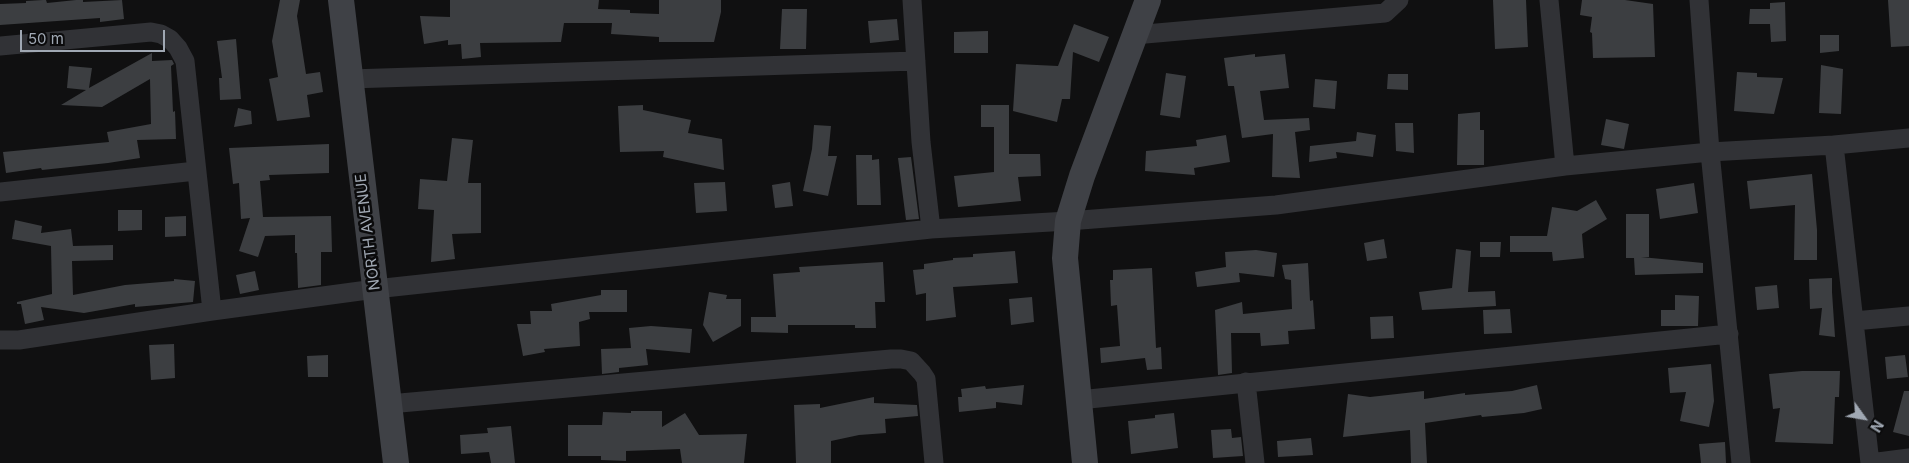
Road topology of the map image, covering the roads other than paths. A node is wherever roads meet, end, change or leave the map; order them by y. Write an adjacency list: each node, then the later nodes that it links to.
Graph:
1 (341, 0): 10 (street, NORTH AVENUE)
2 (1148, 0): 7 (street)
3 (1399, 0): 7 (street)
4 (1549, 0): 14 (street)
5 (1698, 0): 13 (street)
6 (915, 1): 9 (street)
7 (1134, 35): 17 (street)
8 (0, 46): 15 (street)
9 (916, 61): 10 (street); 18 (street)
10 (350, 79): 19 (street, NORTH AVENUE)
11 (1909, 138): 12 (street)
12 (1834, 145): 13 (street); 22 (street)
13 (1710, 152): 14 (street); 23 (street)
14 (1565, 166): 17 (street)
15 (196, 171): 16 (street); 20 (street)
16 (0, 192)
17 (1068, 221): 18 (street); 26 (street)
18 (931, 229): 19 (street)
19 (375, 289): 20 (street); 27 (street, NORTH AVENUE)
20 (212, 311): 24 (street)
21 (1909, 316): 22 (street)
22 (1854, 321): 34 (street)
23 (1729, 334): 25 (street); 33 (street)
24 (0, 340)
25 (1246, 382): 26 (street); 32 (street)
26 (1079, 400): 31 (street)
27 (389, 404): 29 (street, NORTH AVENUE); 30 (street)
28 (1909, 458): 34 (street)
29 (396, 463)
30 (934, 463)
31 (1085, 463)
32 (1255, 463)
33 (1741, 463)
34 (1870, 463)

